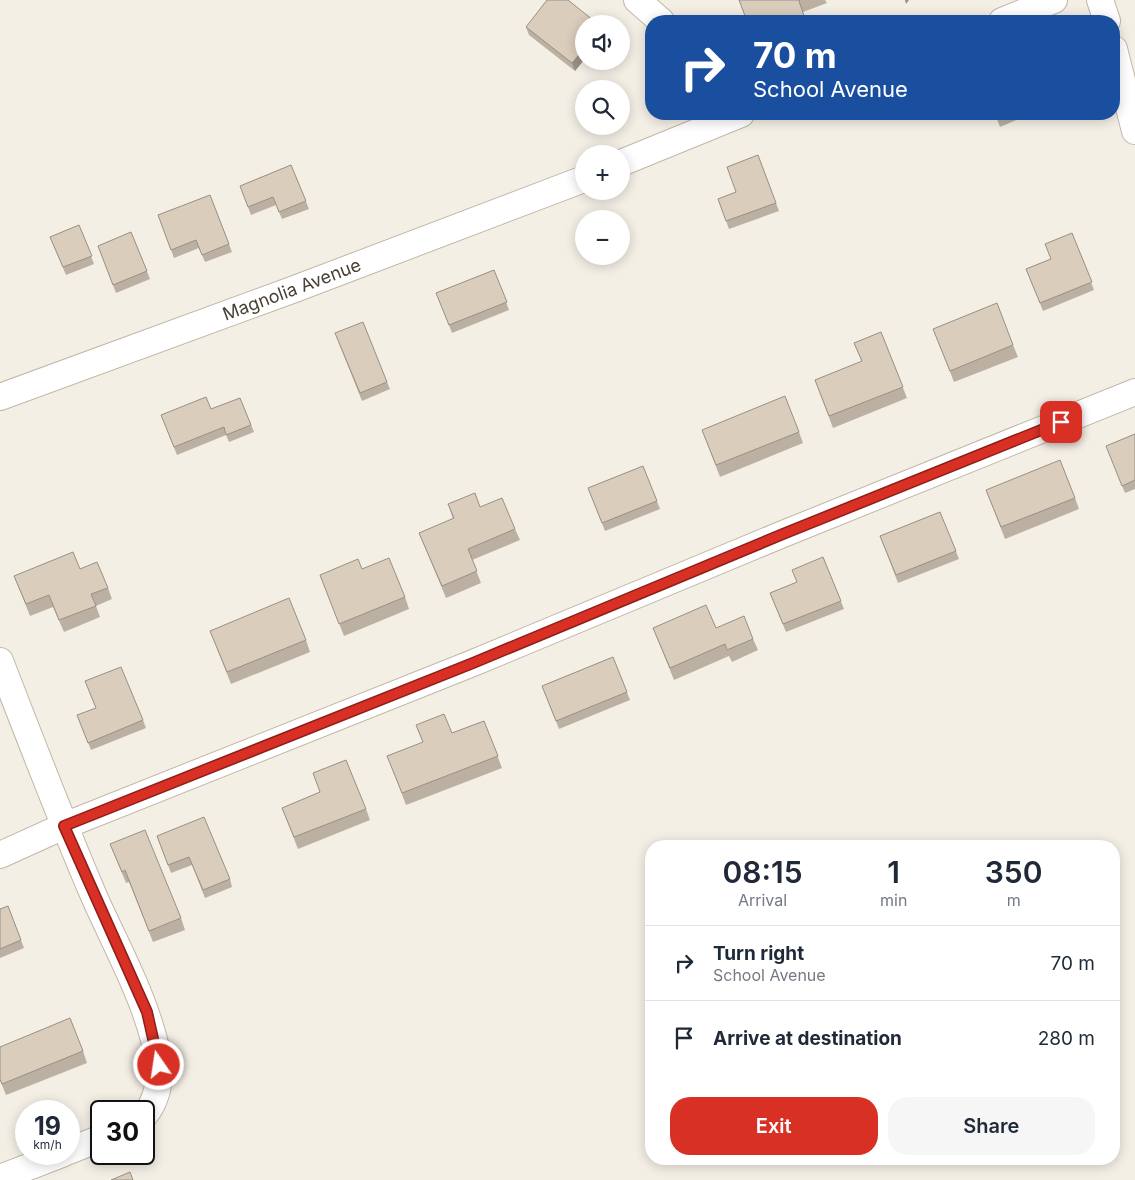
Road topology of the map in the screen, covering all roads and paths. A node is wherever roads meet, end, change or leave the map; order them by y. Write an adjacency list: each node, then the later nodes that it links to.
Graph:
1 (637, 0): 4 (street)
2 (1054, 0): 5 (street)
3 (1100, 0): 6 (street)
4 (654, 15)
5 (1017, 15)
6 (1105, 15)
7 (1120, 72): 9 (street)
8 (726, 120): 10 (street)
9 (1135, 131)
10 (630, 159)
11 (575, 182): 13 (street, Magnolia Avenue)
12 (1135, 392): 15 (street)
13 (0, 397)
14 (0, 661): 15 (street)
15 (64, 826): 16 (street); 17 (street)
16 (0, 855)
17 (154, 1100)
18 (34, 1165): 19 (street)
19 (0, 1178)

